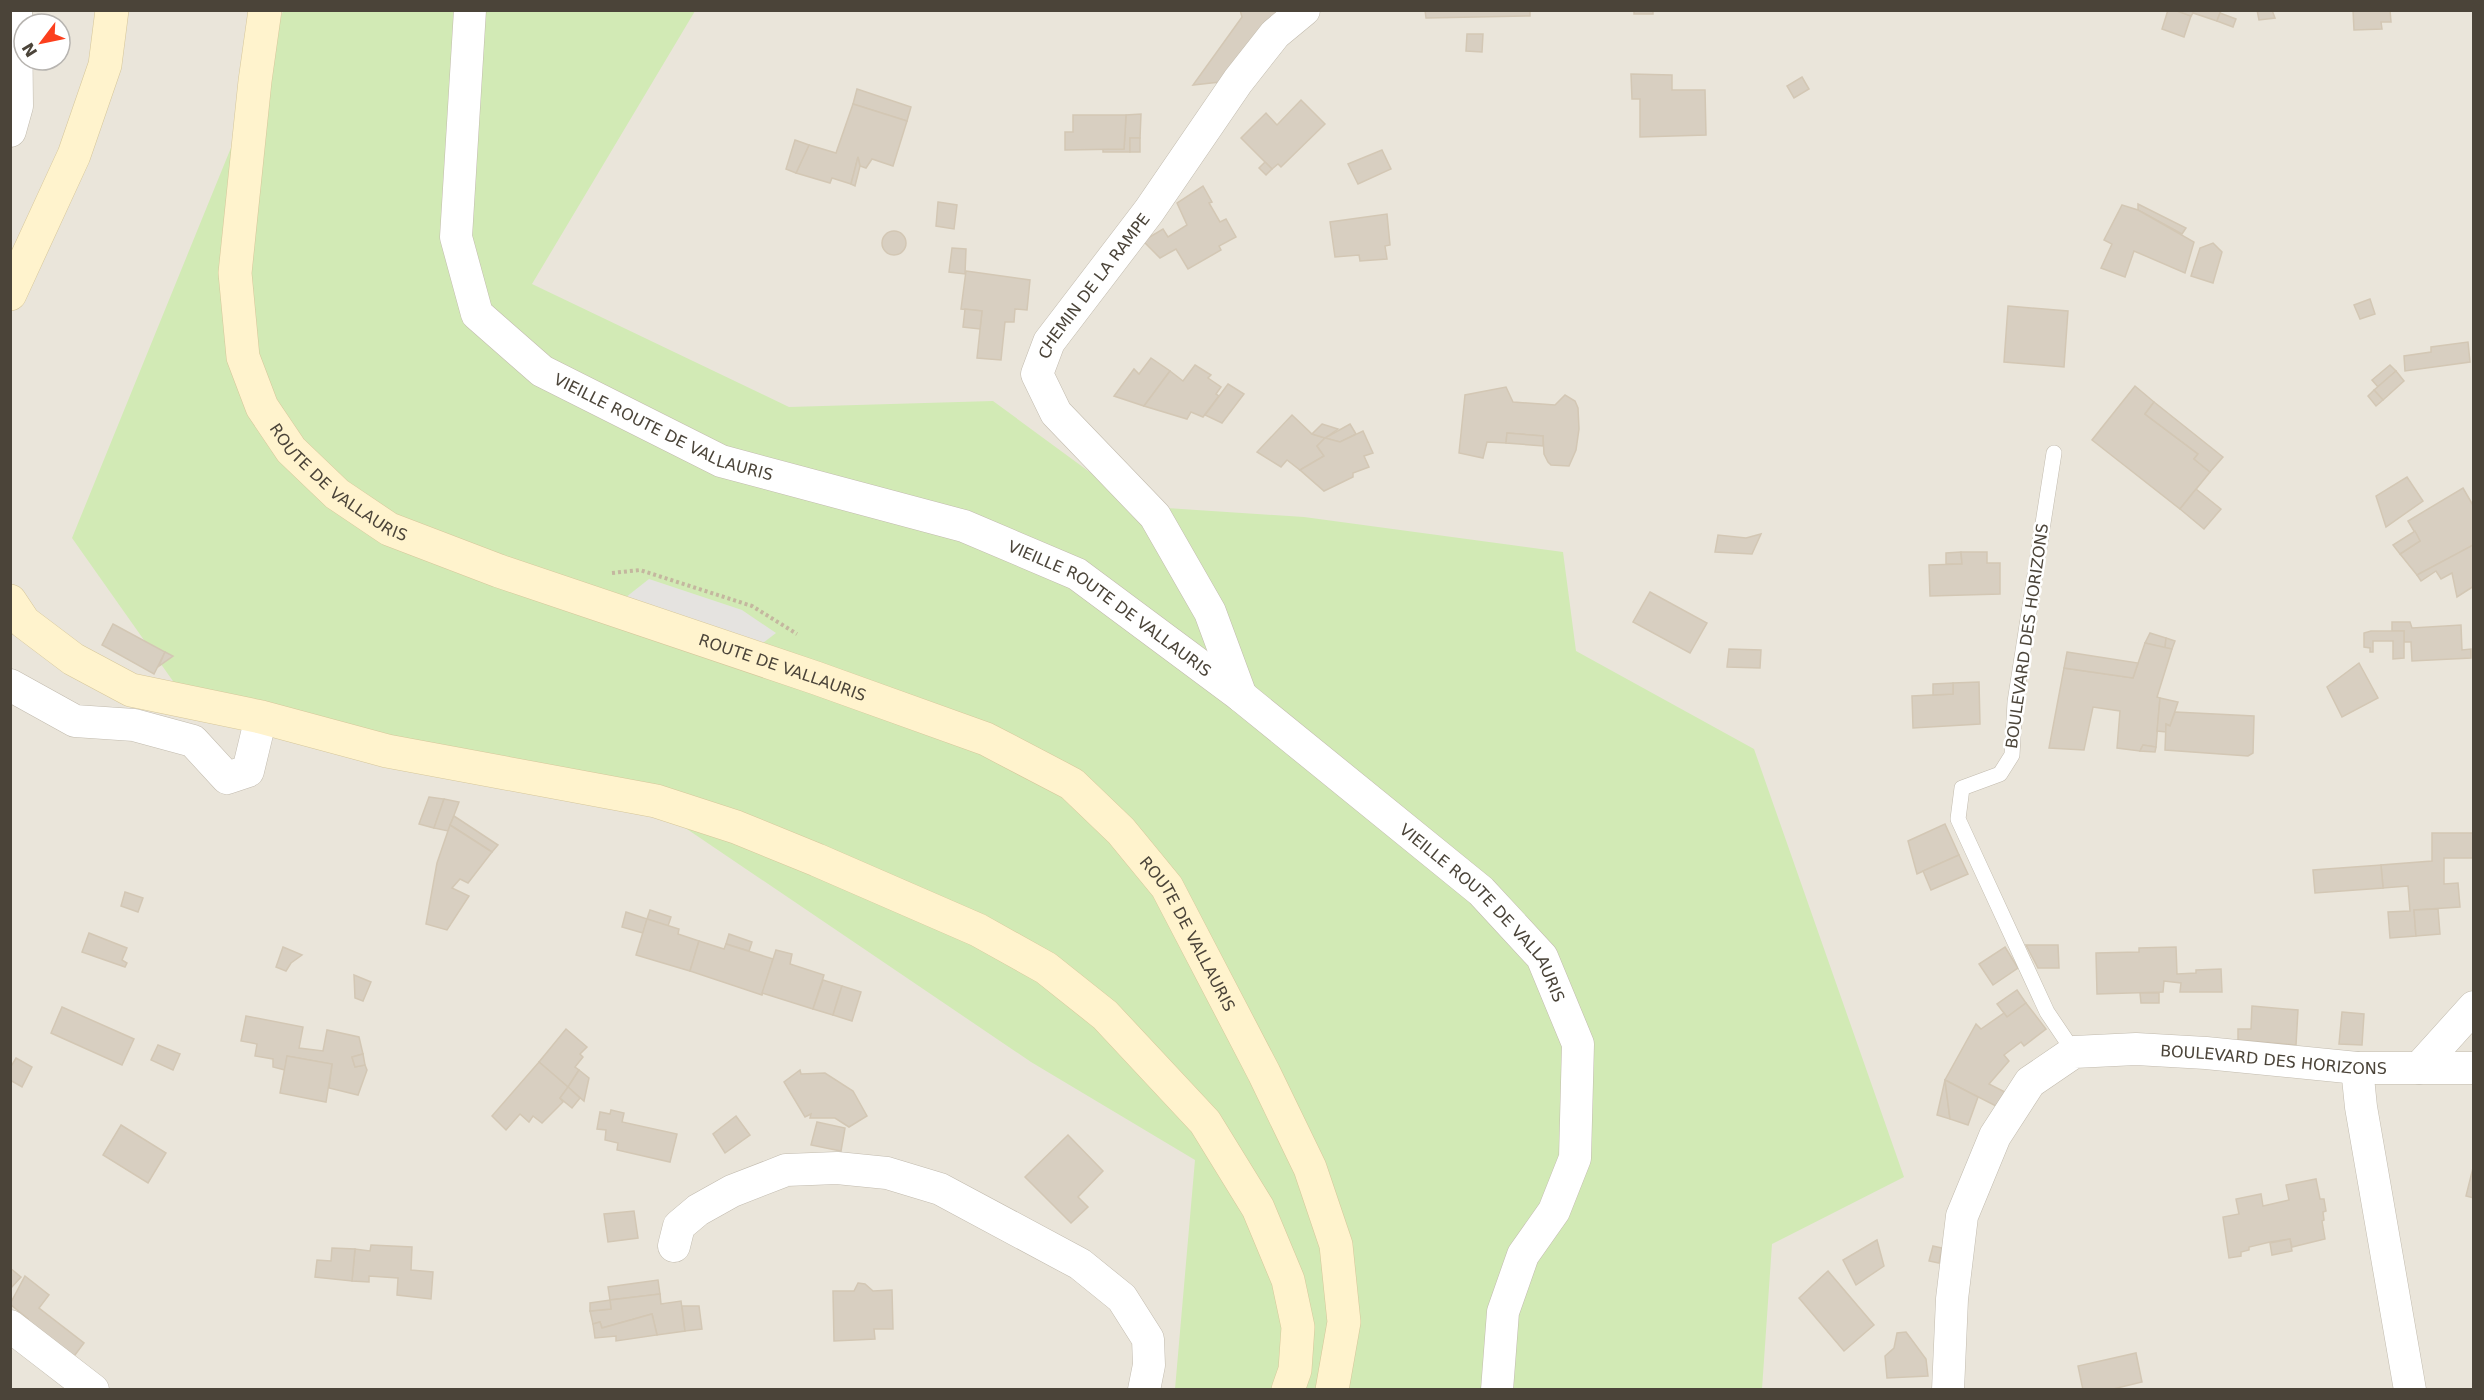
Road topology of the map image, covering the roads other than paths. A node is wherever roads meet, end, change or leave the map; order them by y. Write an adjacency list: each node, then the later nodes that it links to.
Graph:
1 (16, 10): 6 (street)
2 (112, 10): 7 (main road)
3 (265, 10): 23 (main road, ROUTE DE VALLAURIS)
4 (470, 10): 11 (street, VIEILLE ROUTE DE VALLAURIS)
5 (1304, 10): 11 (street, CHEMIN DE LA RAMPE)
6 (10, 132)
7 (10, 294)
8 (2054, 453): 14 (lane, BOULEVARD DES HORIZONS)
9 (10, 601): 12 (main road)
10 (10, 685): 12 (street)
11 (1242, 696): 24 (street, VIEILLE ROUTE DE VALLAURIS)
12 (261, 717): 22 (main road)
13 (2474, 1007): 16 (street)
14 (2074, 1052): 15 (street, BOULEVARD DES HORIZONS); 25 (street)
15 (2357, 1068): 16 (street, BOULEVARD DES HORIZONS); 26 (street)
16 (2419, 1068): 17 (street, BOULEVARD DES HORIZONS)
17 (2474, 1068)
18 (674, 1246): 21 (street)
19 (10, 1326): 20 (street)
20 (93, 1389)
21 (1143, 1389)
22 (1287, 1389)
23 (1332, 1389)
24 (1497, 1389)
25 (1948, 1389)
26 (2410, 1389)

